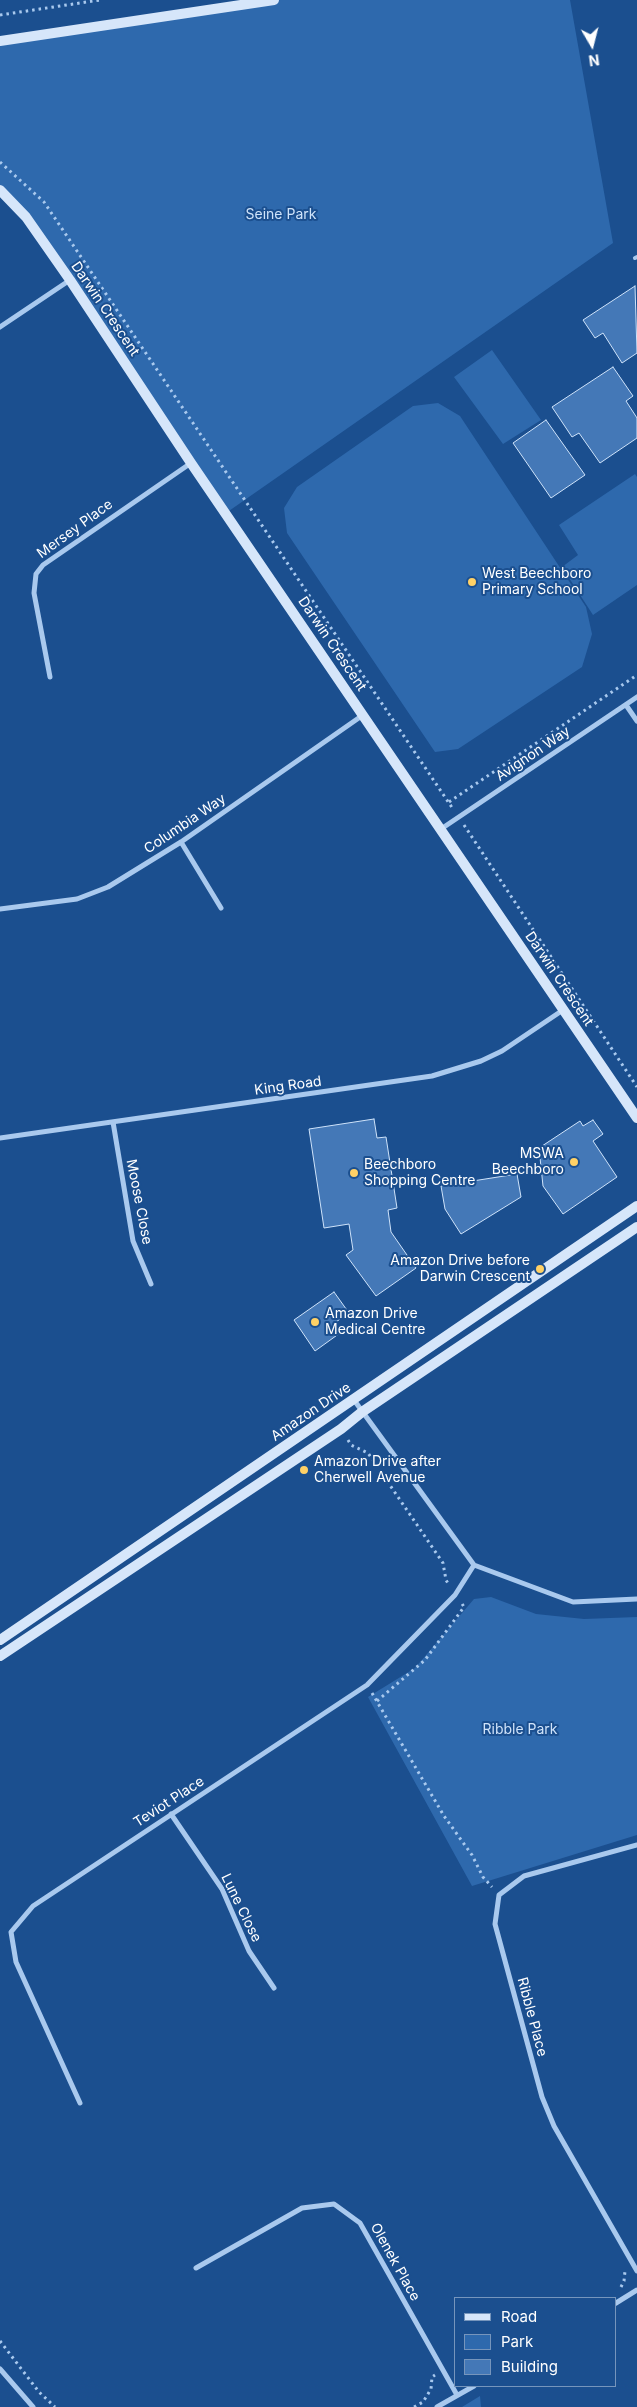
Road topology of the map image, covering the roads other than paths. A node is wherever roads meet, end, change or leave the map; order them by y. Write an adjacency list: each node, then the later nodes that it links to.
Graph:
1 (274, 0): 2 (street)
2 (0, 41)
3 (0, 190): 4 (street, Darwin Crescent)
4 (70, 280): 5 (street); 6 (street, Darwin Crescent)
5 (0, 327)
6 (192, 463): 7 (street, Mersey Place); 10 (street, Darwin Crescent)
7 (50, 677)
8 (637, 697): 9 (street, Avignon Way)
9 (626, 704): 11 (street); 12 (street, Avignon Way)
10 (363, 715): 12 (street, Darwin Crescent); 13 (street, Columbia Way)
11 (637, 721)
12 (441, 829): 16 (street, Darwin Crescent)
13 (181, 842): 14 (street); 15 (street, Columbia Way)
14 (221, 908)
15 (0, 909)
16 (563, 1010): 17 (street, Darwin Crescent); 18 (street, King Road)
17 (637, 1118)
18 (113, 1122): 19 (street, King Road); 22 (street, Moose Close)
19 (0, 1138)
20 (637, 1206): 23 (street, Amazon Drive)
21 (637, 1227): 24 (street, Amazon Drive)
22 (151, 1284)
23 (354, 1400): 24 (street); 27 (street, Amazon Drive)
24 (362, 1412): 25 (street); 28 (street, Amazon Drive)
25 (474, 1565): 26 (street); 29 (street, Teviot Place)
26 (637, 1599)
27 (0, 1640)
28 (0, 1656)
29 (171, 1814): 31 (street, Lune Close); 32 (street, Teviot Place)
30 (637, 1846): 34 (street, Ribble Place)
31 (274, 1988)
32 (80, 2103)
33 (196, 2268): 39 (street, Olenek Place)
34 (637, 2271)
35 (637, 2290): 36 (street)
36 (617, 2301)
37 (0, 2369): 40 (street)
38 (472, 2387): 39 (street)
39 (458, 2396): 41 (street)
40 (33, 2407)
41 (436, 2407)

